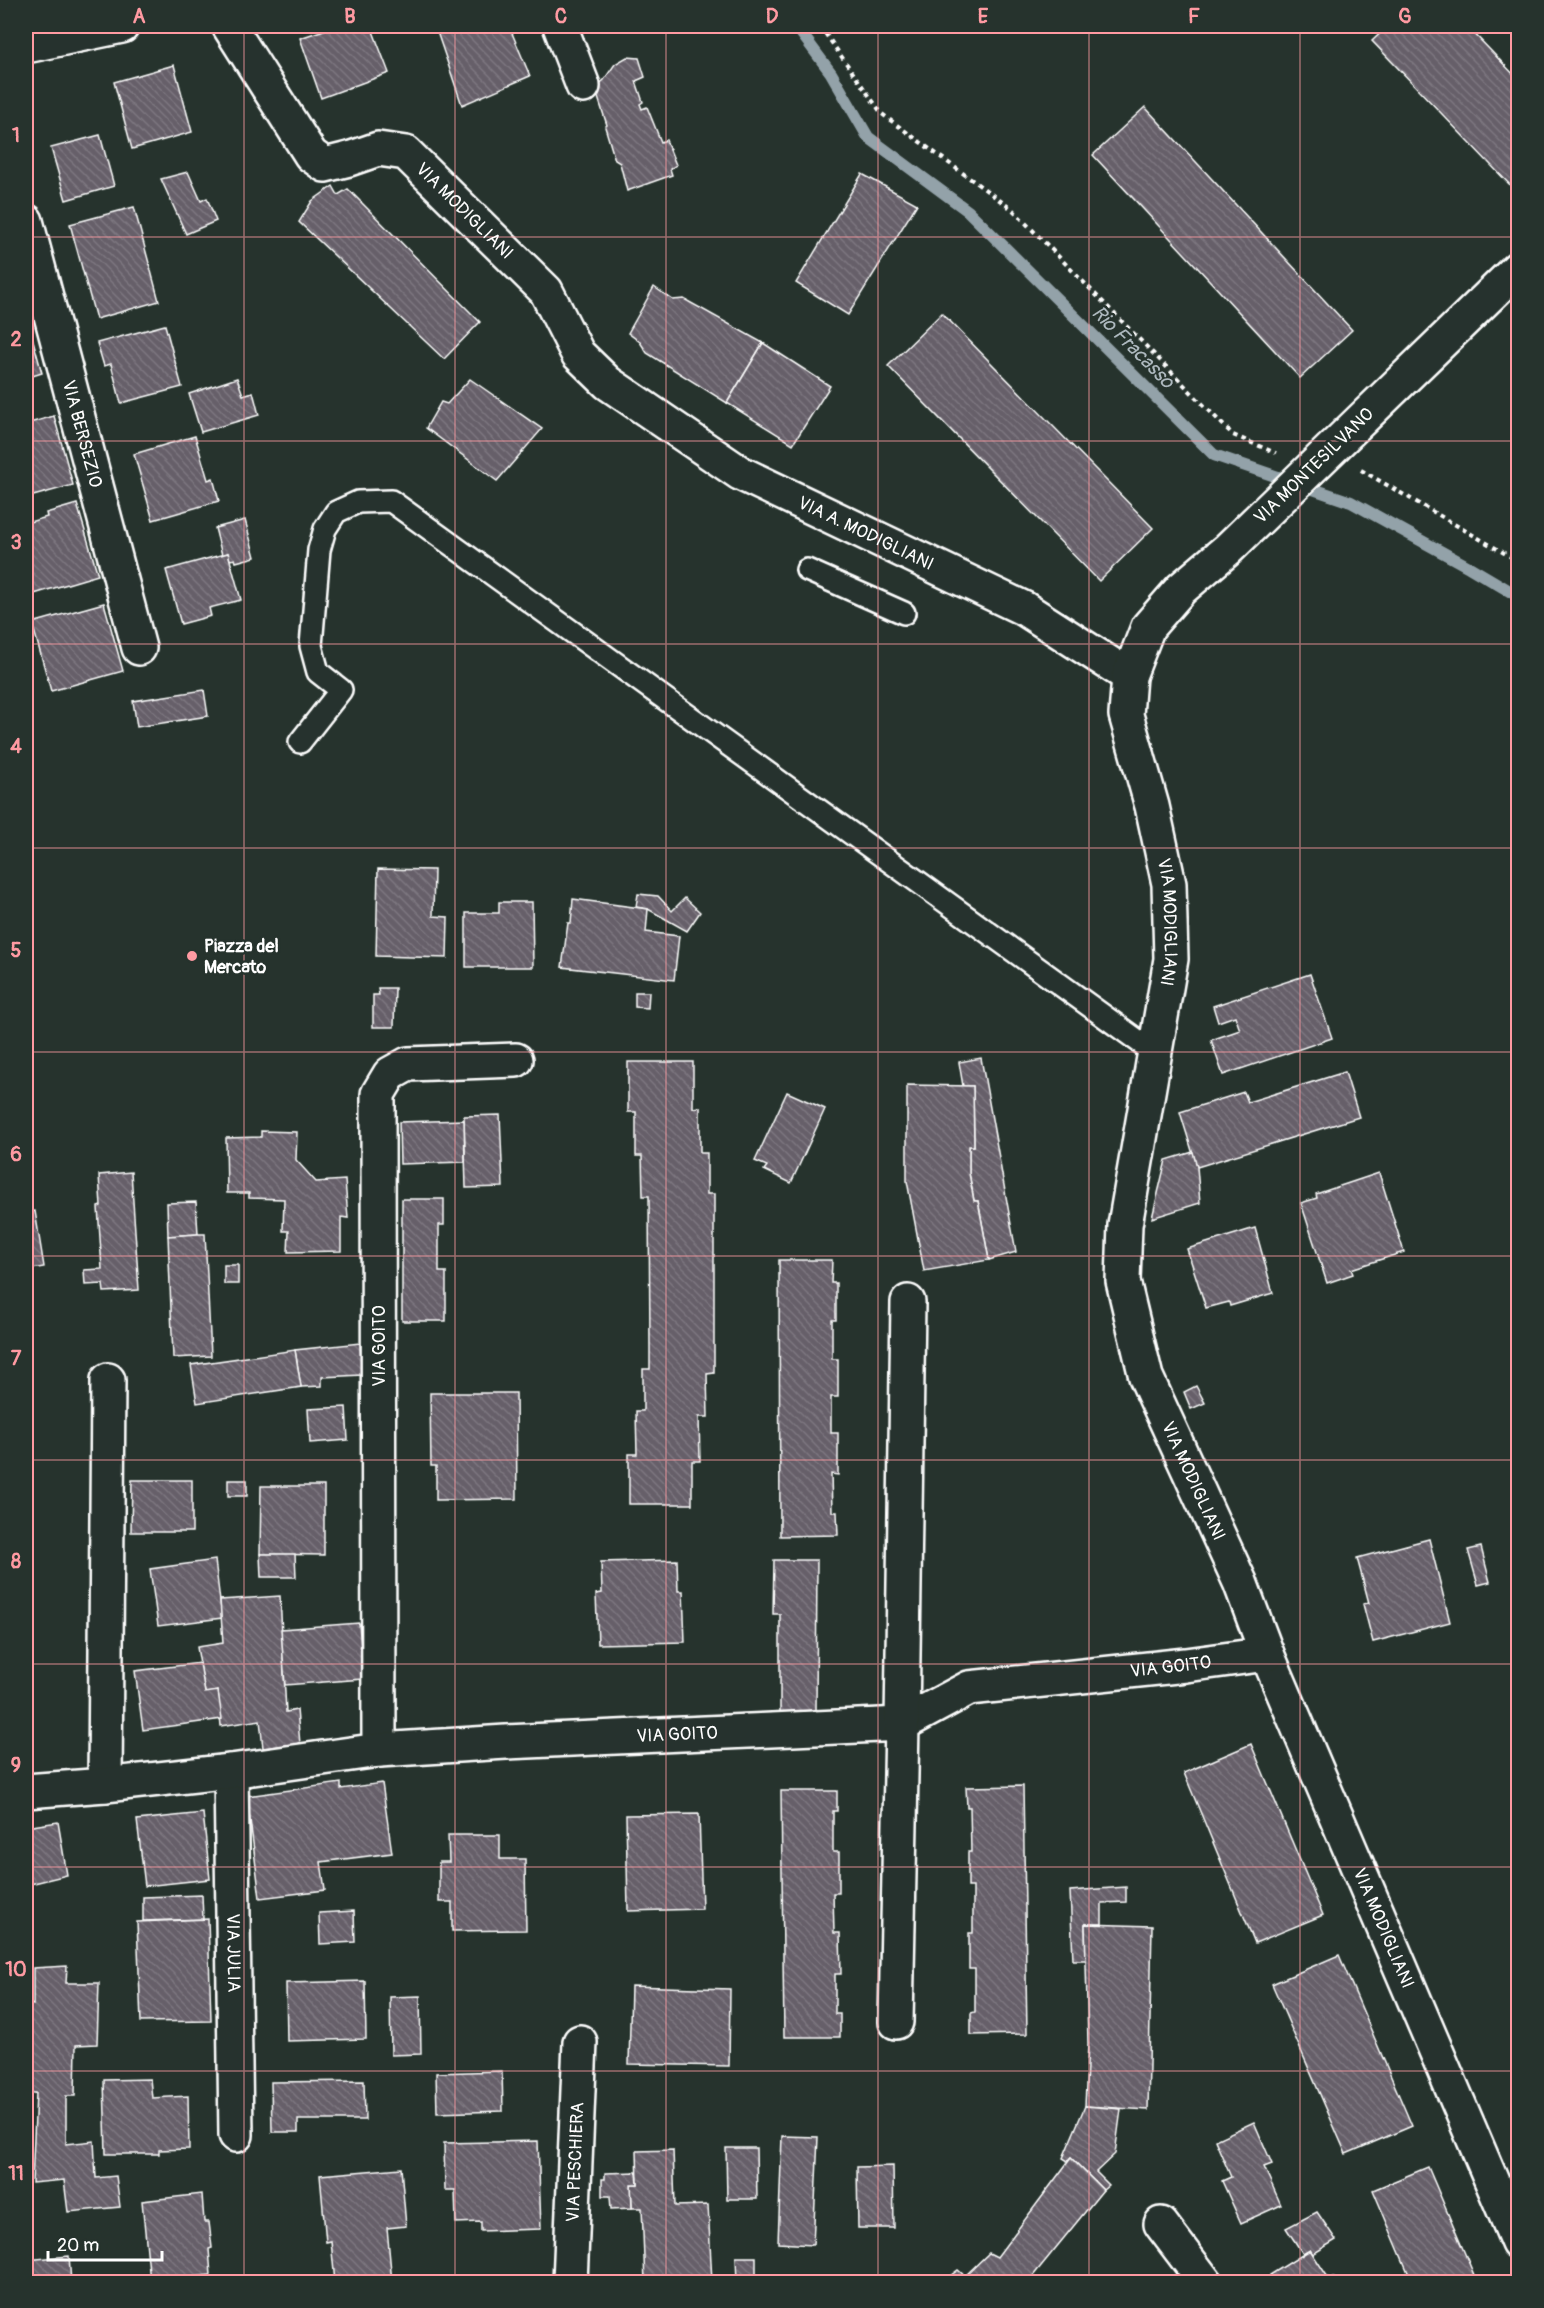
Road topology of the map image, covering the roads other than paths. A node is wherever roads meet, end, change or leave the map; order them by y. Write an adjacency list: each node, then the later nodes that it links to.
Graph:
1 (122, 26): 4 (street)
2 (229, 26): 8 (street, VIA MODIGLIANI)
3 (560, 26): 5 (street)
4 (26, 46)
5 (583, 86)
6 (26, 221): 11 (street, VIA BERSEZIO)
7 (1518, 268): 12 (street, VIA MONTESILVANO)
8 (608, 383): 12 (street, VIA A. MODIGLIANI)
9 (807, 570): 10 (lane)
10 (904, 613)
11 (139, 648)
12 (1129, 676): 14 (street, VIA MODIGLIANI)
13 (300, 742): 14 (lane)
14 (1155, 1053): 18 (street, VIA MODIGLIANI)
15 (516, 1060): 20 (street, VIA GOITO)
16 (908, 1302): 19 (street)
17 (108, 1380): 22 (street)
18 (1267, 1654): 19 (street, VIA GOITO); 28 (street, VIA MODIGLIANI)
19 (903, 1724): 20 (street, VIA GOITO); 24 (street)
20 (379, 1750): 21 (street, VIA GOITO)
21 (231, 1771): 22 (street, VIA GOITO); 26 (street, VIA JULIA)
22 (105, 1785): 23 (street, VIA GOITO)
23 (26, 1791)
24 (896, 2022)
25 (580, 2042): 29 (street, VIA PESCHIERA)
26 (236, 2135)
27 (1161, 2224): 30 (street)
28 (1518, 2243)
29 (570, 2283)
30 (1205, 2283)

